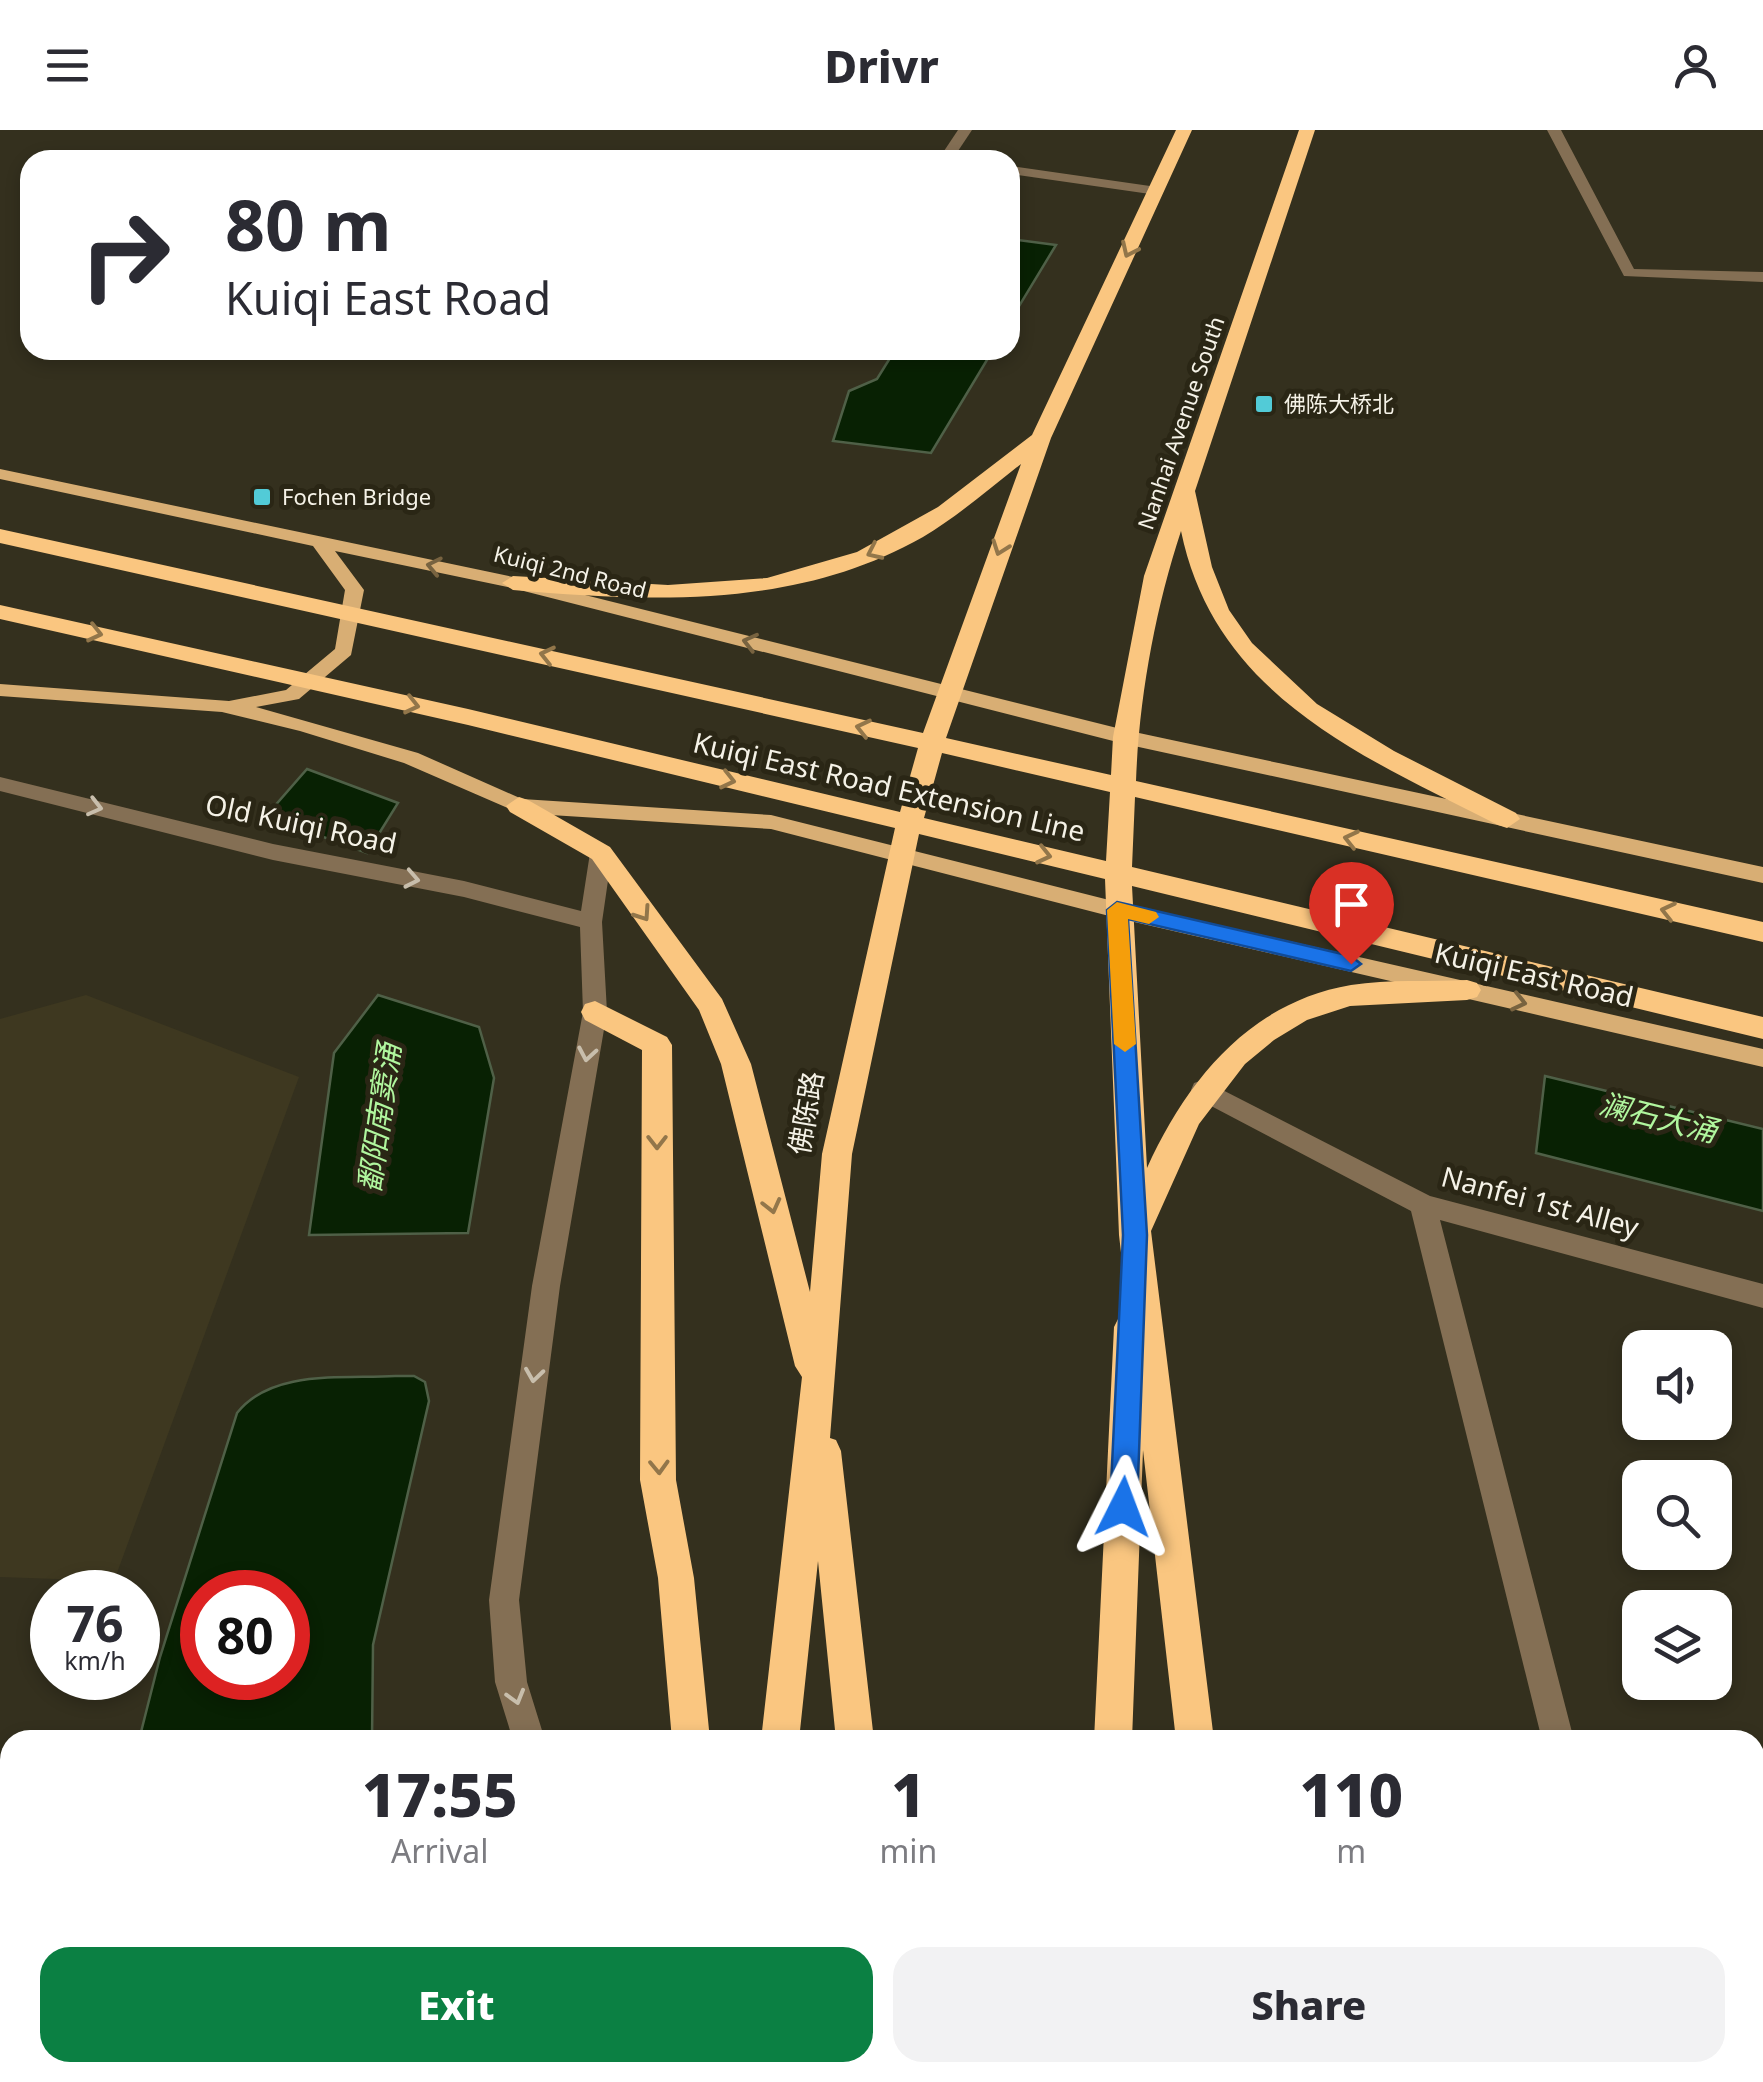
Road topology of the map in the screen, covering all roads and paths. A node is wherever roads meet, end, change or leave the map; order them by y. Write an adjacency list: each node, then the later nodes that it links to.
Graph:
1 (1184, 130): 5 (highway)
2 (1306, 130): 9 (highway, Nanhai Avenue South)
3 (1554, 130): 6 (street)
4 (1020, 171): 5 (street)
5 (1157, 191): 7 (highway, one-way to 7)
6 (1763, 277)
7 (1041, 438): 12 (highway, one-way to 12); 15 (highway, one-way to 15)
8 (0, 474): 11 (main road, Kuiqi 2nd Road)
9 (1184, 492): 17 (highway, Nanhai Avenue South); 20 (highway)
10 (0, 536): 26 (highway, Kuiqi East Road Extension Line, one-way to 10)
11 (319, 542): 12 (main road, Kuiqi 2nd Road, one-way to 11); 16 (main road)
12 (513, 583): 15 (main road, Kuiqi 2nd Road, one-way to 12)
13 (0, 612): 29 (highway, Kuiqi East Road Extension Line, one-way to 29)
14 (0, 690): 16 (main road)
15 (947, 692): 17 (main road, Kuiqi 2nd Road); 22 (highway, 佛陈路)
16 (222, 706): 19 (main road)
17 (1125, 738): 20 (main road); 24 (highway, Nanhai Avenue South)
18 (0, 784): 25 (street, Old Kuiqi Road, one-way to 25)
19 (520, 806): 21 (highway); 22 (main road, Kuiqi East Road)
20 (1507, 818): 23 (main road)
21 (602, 853): 25 (street); 35 (highway, one-way to 35)
22 (900, 855): 24 (main road, Kuiqi East Road); 35 (highway, 佛陈路)
23 (1763, 875)
24 (1117, 910): 27 (main road, Kuiqi East Road); 33 (highway)
25 (590, 922): 28 (street)
26 (1763, 932)
27 (1467, 990): 30 (main road, Kuiqi East Road, one-way to 30); 31 (highway)
28 (594, 1012): 36 (street, one-way to 36); 37 (highway, one-way to 37)
29 (1763, 1028)
30 (1763, 1058)
31 (1203, 1090): 32 (street, Nanfei 1st Alley); 33 (highway)
32 (1424, 1204): 34 (street, Nanfei 1st Alley); 42 (street)
33 (1135, 1235): 40 (highway); 41 (highway)
34 (1763, 1296)
35 (818, 1389): 38 (highway, 佛陈路); 39 (highway, 佛陈路)
36 (526, 1730)
37 (690, 1730)
38 (781, 1730)
39 (854, 1730)
40 (1113, 1730)
41 (1194, 1730)
42 (1556, 1730)

